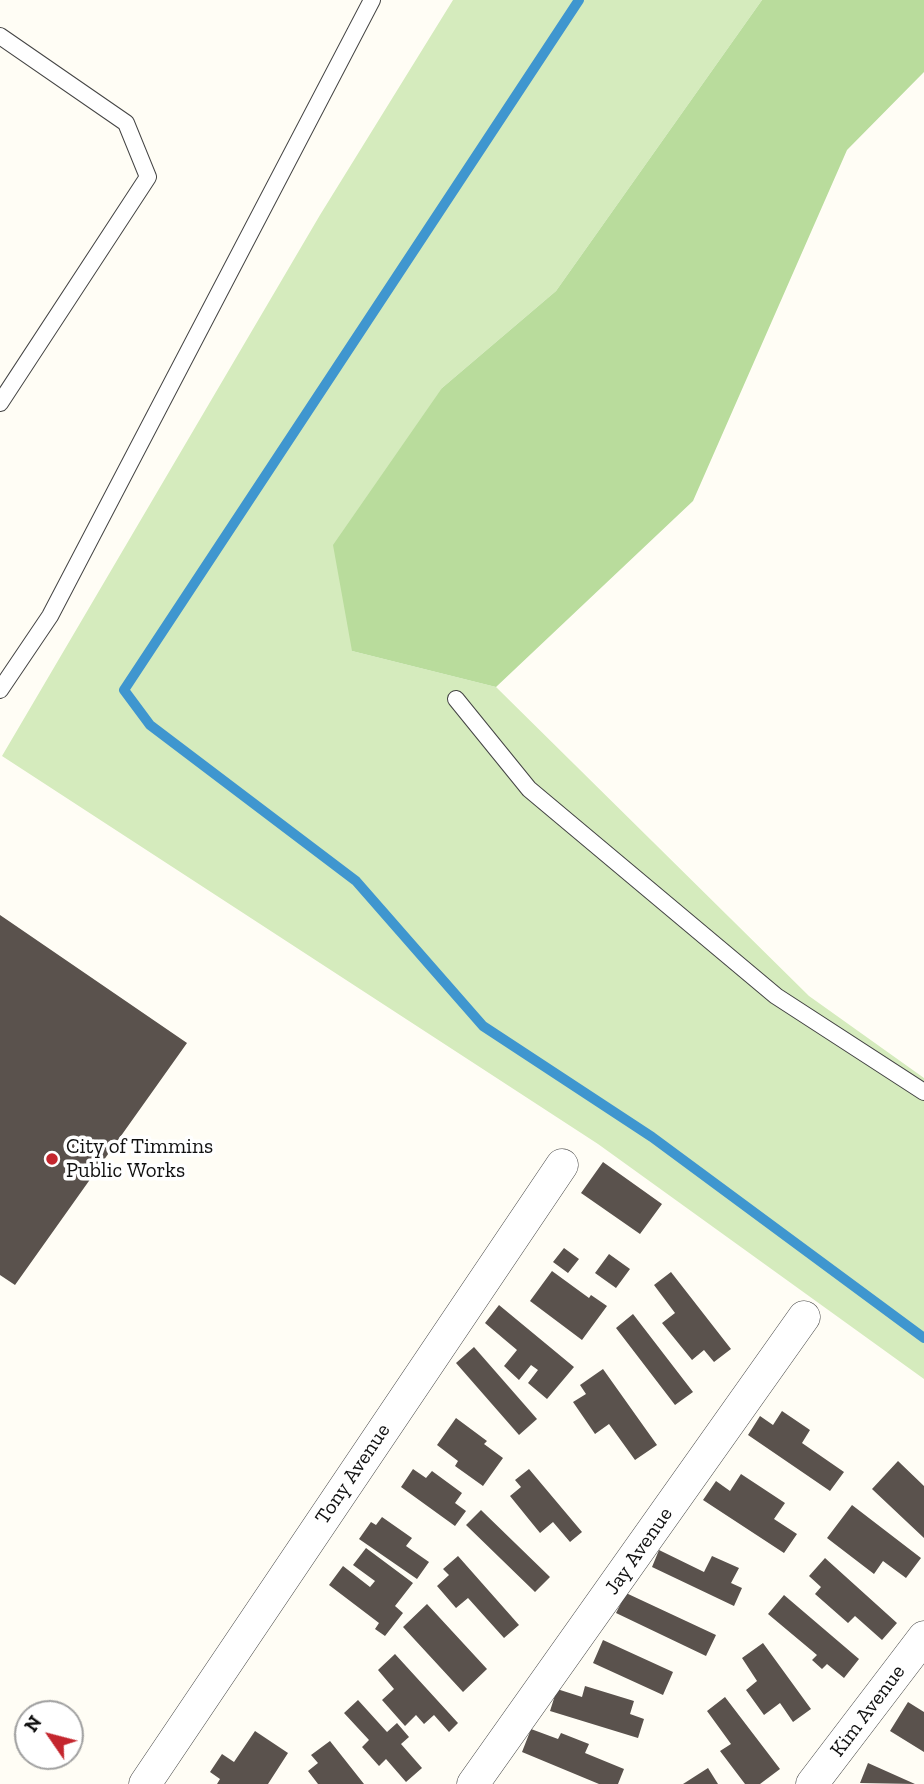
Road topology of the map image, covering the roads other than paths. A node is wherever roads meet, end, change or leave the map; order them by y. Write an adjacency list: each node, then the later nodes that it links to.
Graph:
1 (372, 0): 4 (lane)
2 (0, 36): 3 (lane)
3 (0, 403)
4 (0, 690)
5 (456, 699): 6 (lane)
6 (924, 1091)
7 (562, 1165): 10 (street, Tony Avenue)
8 (804, 1317): 11 (street, Jay Avenue)
9 (924, 1637): 12 (street, Kim Avenue)
10 (145, 1784)
11 (473, 1784)
12 (812, 1784)

